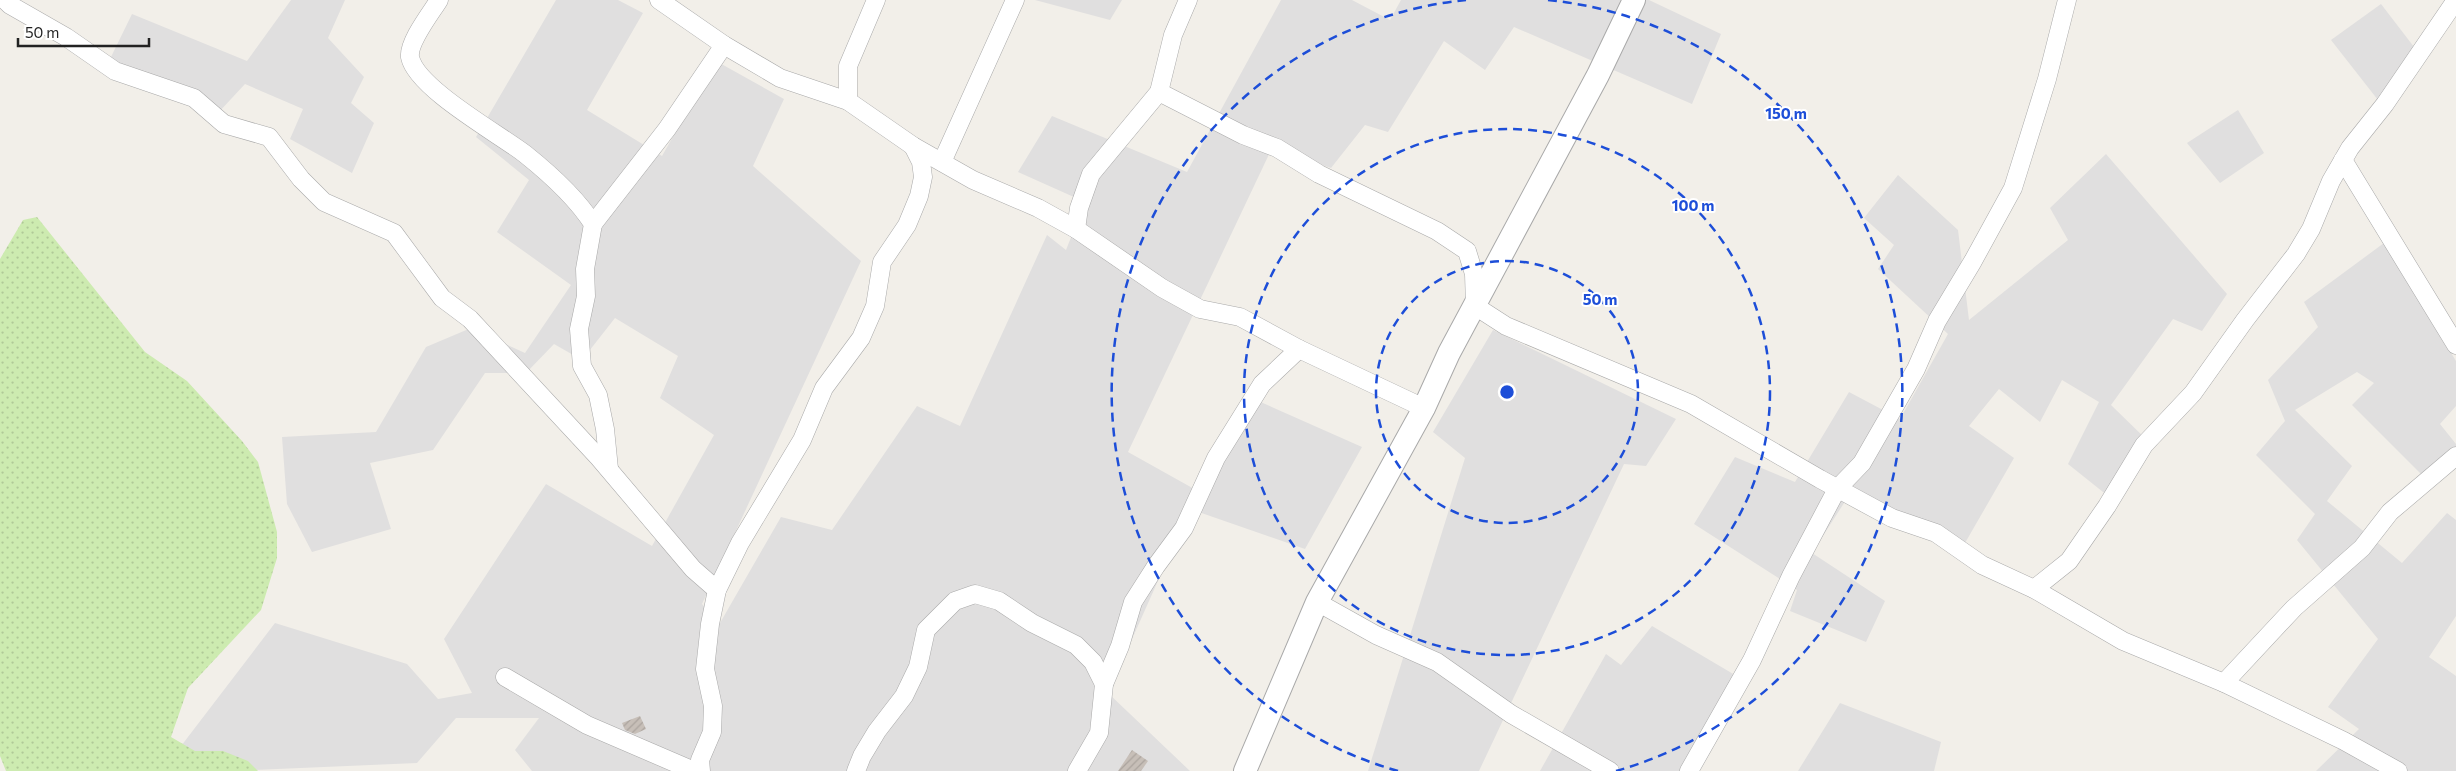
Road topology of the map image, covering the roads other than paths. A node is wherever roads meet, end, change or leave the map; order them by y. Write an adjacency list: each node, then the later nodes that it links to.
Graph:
1 (5, 0): 23 (street)
2 (439, 0): 16 (street)
3 (659, 0): 10 (street)
4 (876, 0): 12 (street)
5 (1015, 0): 15 (street)
6 (1188, 0): 11 (street)
7 (1634, 0): 18 (street)
8 (2067, 0): 24 (street)
9 (2456, 0): 14 (street)
10 (724, 45): 12 (street); 16 (street)
11 (1159, 92): 17 (street); 18 (street)
12 (848, 101): 13 (street)
13 (913, 146): 15 (street); 26 (street)
14 (2343, 160): 19 (street); 25 (street)
15 (942, 162): 17 (street)
16 (593, 224): 23 (street)
17 (1076, 229): 20 (street)
18 (1475, 306): 21 (street); 24 (street)
19 (2456, 345)
20 (1299, 349): 21 (street); 30 (street)
21 (1424, 408): 27 (street)
22 (2456, 456): 29 (street)
23 (609, 469): 26 (street)
24 (1837, 489): 25 (street); 37 (street)
25 (2034, 589): 29 (street)
26 (717, 590): 32 (street)
27 (1317, 602): 35 (street); 36 (street)
28 (505, 677): 31 (street)
29 (2224, 683): 38 (street)
30 (1104, 684): 33 (street); 34 (street)
31 (694, 771)
32 (701, 771)
33 (856, 771)
34 (1077, 771)
35 (1244, 771)
36 (1610, 771)
37 (1690, 771)
38 (2398, 771)

